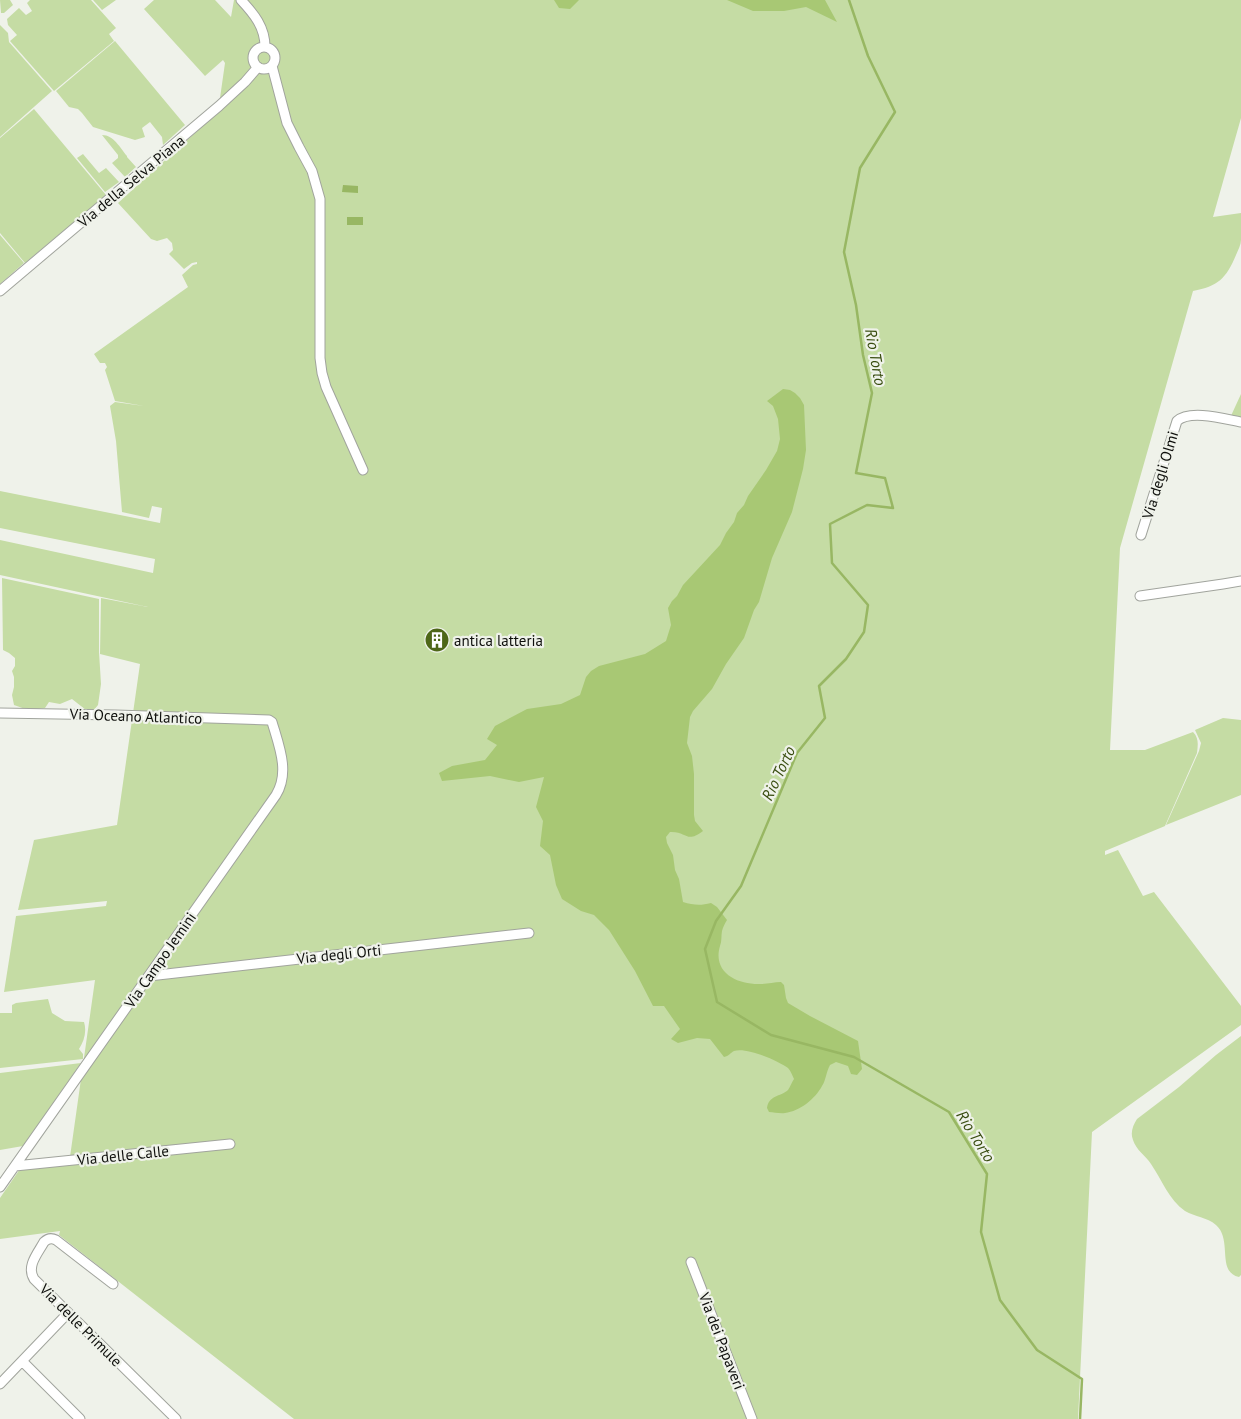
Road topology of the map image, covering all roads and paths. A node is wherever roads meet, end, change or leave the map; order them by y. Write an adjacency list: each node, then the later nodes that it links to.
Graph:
1 (241, 0): 2 (street)
2 (265, 48): 3 (street); 4 (street)
3 (272, 66): 4 (street); 7 (street)
4 (258, 67): 5 (street, Via della Selva Piana)
5 (0, 291)
6 (1241, 422): 8 (street, Via degli Olmi)
7 (364, 470)
8 (1141, 535)
9 (1241, 581): 10 (street)
10 (1140, 596)
11 (0, 713): 12 (street, Via Oceano Atlantico)
12 (272, 722): 14 (street, Via Campo Jemini)
13 (529, 933): 14 (street, Via degli Orti)
14 (149, 976): 16 (street, Via Campo Jemini)
15 (230, 1144): 16 (street, Via delle Calle)
16 (15, 1166): 17 (street, Via Campo Jemini)
17 (0, 1187)
18 (691, 1262): 25 (street, Via dei Papaveri)
19 (113, 1284): 20 (street, Via delle Primule)
20 (68, 1313): 21 (street); 24 (street, Via delle Primule)
21 (22, 1361): 22 (street); 23 (street)
22 (0, 1384)
23 (80, 1419)
24 (176, 1419)
25 (752, 1419)

